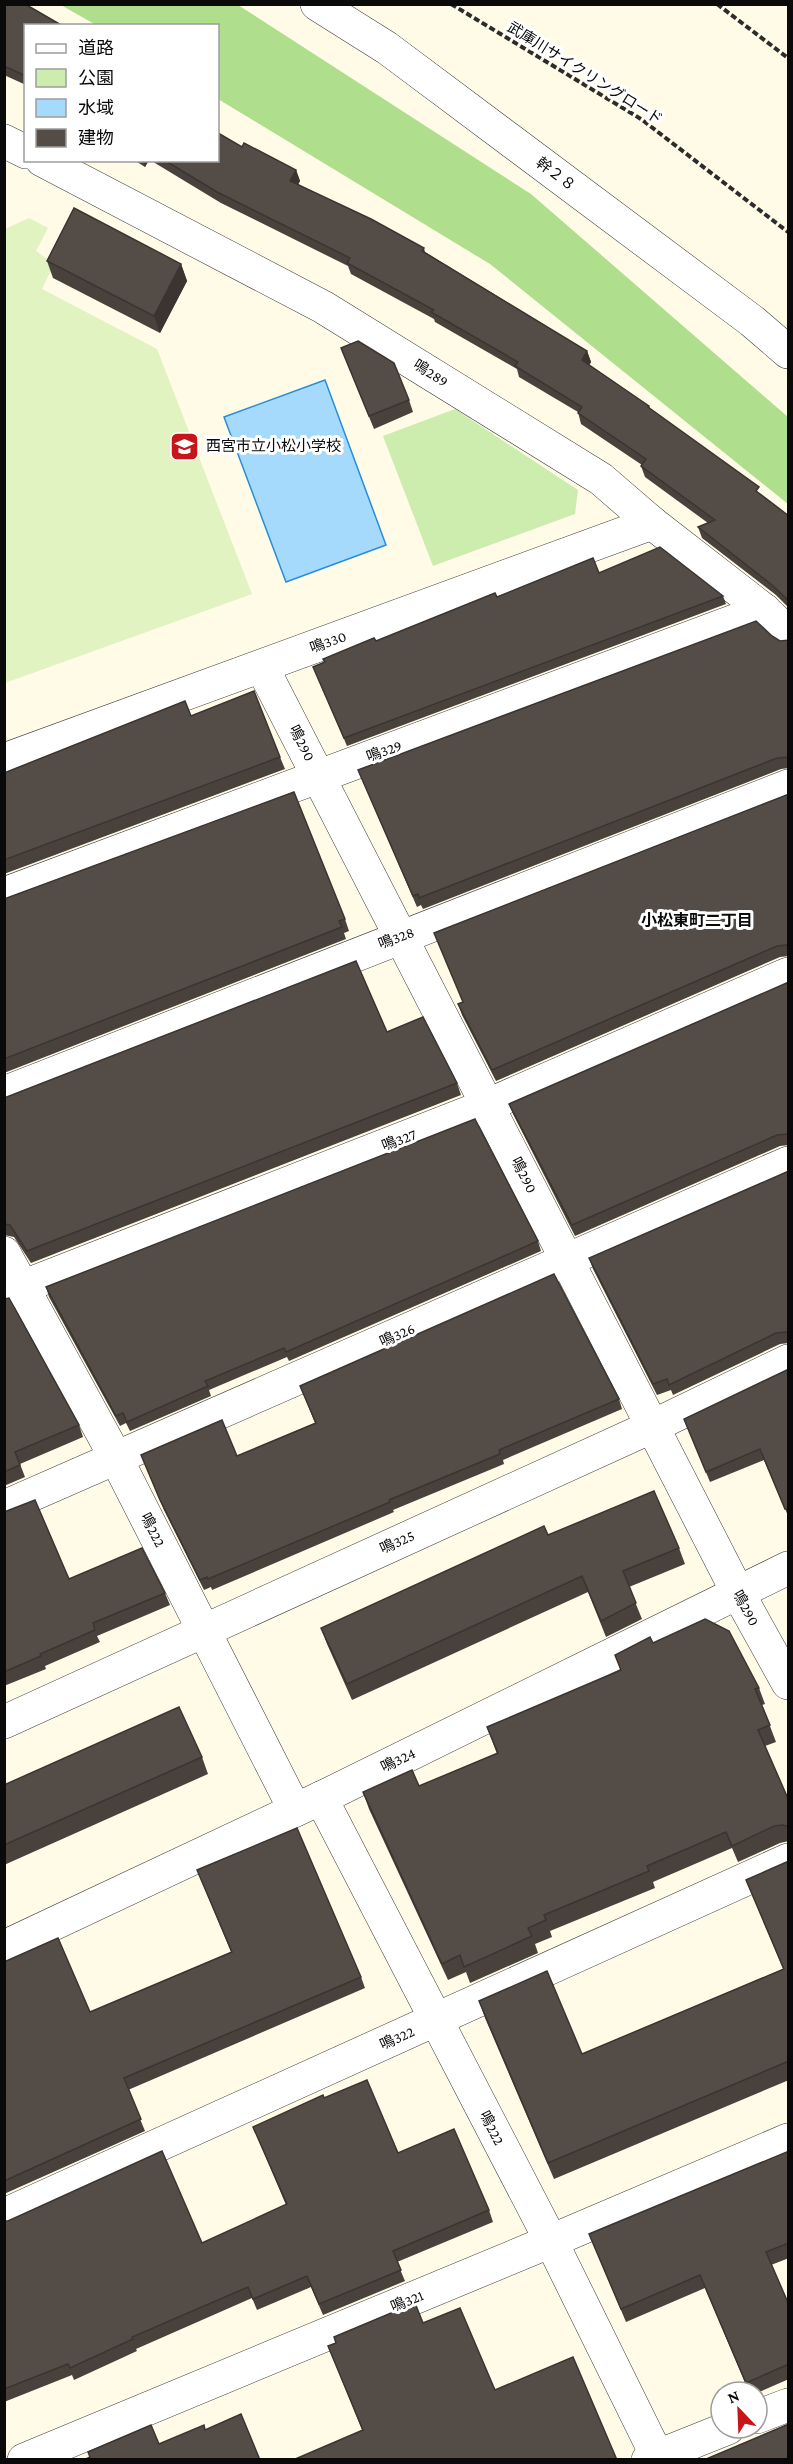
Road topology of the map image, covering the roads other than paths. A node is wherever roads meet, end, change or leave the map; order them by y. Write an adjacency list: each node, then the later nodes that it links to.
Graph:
1 (317, 4): 5 (street, 幹２８)
2 (4, 141): 3 (street)
3 (24, 151)
4 (46, 162): 6 (street, 鳴289)
5 (789, 352)
6 (652, 523): 7 (street, 鳴289); 9 (street, 鳴330)
7 (764, 610): 8 (street, 鳴289); 11 (street, 鳴329)
8 (789, 633)
9 (262, 667): 10 (street, 鳴330); 11 (street, 鳴290)
10 (4, 760)
11 (319, 776): 13 (street, 鳴329); 14 (street, 鳴290)
12 (789, 786): 14 (street, 鳴328)
13 (4, 894)
14 (401, 936): 16 (street, 鳴328); 17 (street, 鳴290)
15 (789, 974): 17 (street, 鳴327)
16 (4, 1093)
17 (488, 1105): 20 (street, 鳴290); 21 (street, 鳴327)
18 (789, 1163): 20 (street, 鳴326)
19 (4, 1253): 21 (street, 鳴222)
20 (568, 1260): 23 (street, 鳴290); 24 (street, 鳴326)
21 (13, 1290): 24 (street, 鳴222)
22 (789, 1361): 23 (street, 鳴325)
23 (653, 1426): 27 (street, 鳴290); 28 (street, 鳴325)
24 (116, 1458): 25 (street, 鳴326); 28 (street, 鳴222)
25 (4, 1507)
26 (789, 1568): 27 (street, 鳴324)
27 (738, 1593): 29 (street, 鳴290); 31 (street, 鳴324)
28 (204, 1630): 30 (street, 鳴325); 31 (street, 鳴222)
29 (789, 1683)
30 (4, 1722)
31 (308, 1804): 33 (street, 鳴324); 34 (street, 鳴222)
32 (789, 1860): 34 (street, 鳴322)
33 (4, 1947)
34 (436, 2020): 36 (street, 鳴322); 37 (street, 鳴222)
35 (789, 2140): 37 (street, 鳴321)
36 (4, 2215)
37 (551, 2241): 41 (street, 鳴222); 42 (street, 鳴321)
38 (789, 2404): 39 (street)
39 (769, 2412)
40 (709, 2436): 41 (street)
41 (654, 2458)
42 (24, 2460)

